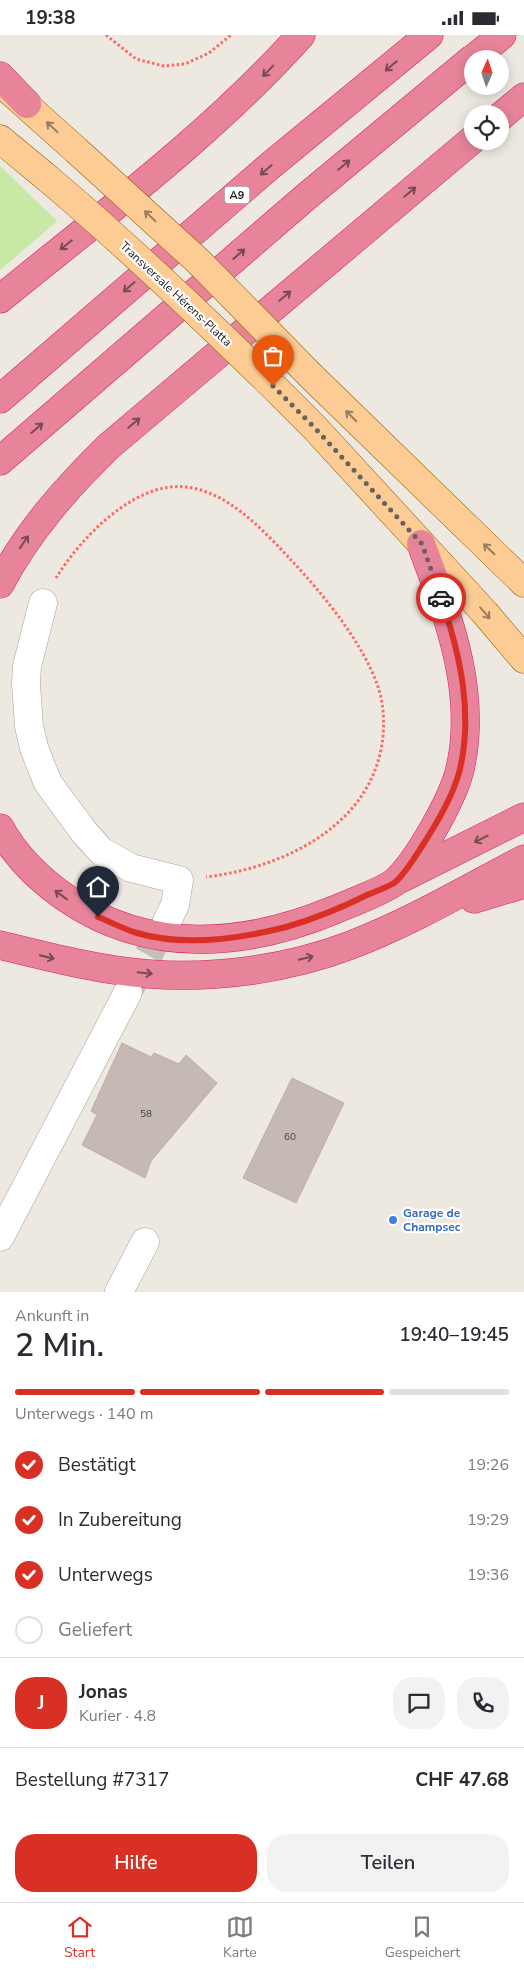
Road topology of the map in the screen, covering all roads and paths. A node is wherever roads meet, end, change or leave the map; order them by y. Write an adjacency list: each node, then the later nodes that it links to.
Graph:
1 (106, 35): 2 (path)
2 (231, 35)
3 (301, 35): 15 (highway, one-way to 15)
4 (429, 35): 16 (highway, A9, one-way to 16)
5 (502, 35): 6 (highway)
6 (484, 50)
7 (464, 66): 17 (highway, one-way to 7)
8 (0, 76): 11 (highway)
9 (0, 83): 11 (main road)
10 (524, 97): 12 (highway)
11 (27, 104): 19 (main road, one-way to 11, bridge)
12 (509, 110)
13 (0, 139): 18 (main road, Transversale Hérens-Platta, bridge)
14 (464, 146): 20 (highway, one-way to 14)
15 (0, 299)
16 (0, 399)
17 (0, 461)
18 (422, 544): 22 (main road, Transversale Hérens-Platta, one-way to 22); 27 (highway)
19 (524, 583)
20 (0, 584)
21 (43, 603): 26 (street); 26 (path)
22 (524, 659)
23 (524, 817): 27 (highway, one-way to 27)
24 (0, 828): 27 (highway, one-way to 24)
25 (524, 859): 29 (highway)
26 (179, 879): 30 (street)
27 (396, 882)
28 (524, 884): 29 (highway)
29 (417, 915): 31 (highway, one-way to 29)
30 (167, 921)
31 (0, 945)
32 (128, 992): 33 (street)
33 (0, 1237)
34 (145, 1242): 35 (street)
35 (119, 1292)

